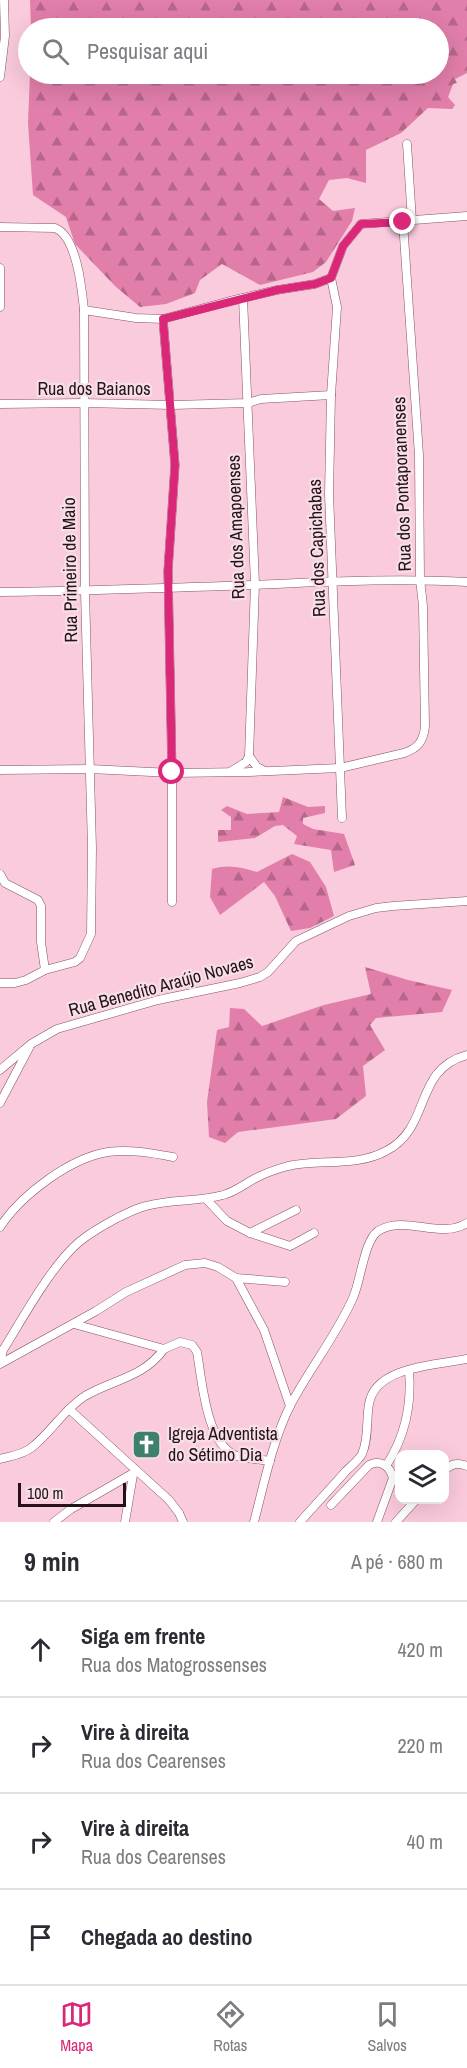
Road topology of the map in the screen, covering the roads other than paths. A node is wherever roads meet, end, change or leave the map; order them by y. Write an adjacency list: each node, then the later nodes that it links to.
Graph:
1 (4, 0): 2 (street)
2 (2, 37): 3 (street)
3 (0, 78)
4 (407, 144): 6 (street, Rua dos Pontaporanenses)
5 (467, 216): 6 (street)
6 (407, 222): 9 (street); 19 (street, Rua dos Pontaporanenses)
7 (0, 227): 12 (street, Rua Primeiro de Maio)
8 (0, 267): 11 (street)
9 (331, 278): 10 (street); 14 (street, Rua dos Capichabas)
10 (243, 298): 13 (street); 16 (street, Rua dos Amapoenses)
11 (0, 307)
12 (84, 310): 13 (street); 15 (street, Rua Primeiro de Maio)
13 (163, 319): 18 (street)
14 (331, 395): 16 (street, Rua dos Baianos); 20 (street, Rua dos Capichabas)
15 (83, 403): 17 (street, Rua dos Baianos); 18 (street, Rua dos Baianos); 24 (street, Rua Primeiro de Maio)
16 (248, 403): 18 (street, Rua dos Baianos); 22 (street, Rua dos Amapoenses)
17 (0, 404)
18 (171, 405): 23 (street)
19 (420, 579): 20 (street); 21 (street); 27 (street, Rua dos Pontaporanenses)
20 (333, 580): 22 (street); 27 (street, Rua dos Capichabas)
21 (467, 582)
22 (255, 585): 23 (street); 26 (street, Rua dos Amapoenses)
23 (169, 588): 24 (street); 30 (street)
24 (85, 591): 25 (street); 28 (street, Rua Primeiro de Maio)
25 (0, 592)
26 (249, 756): 31 (street); 32 (street)
27 (340, 768): 32 (street); 33 (street, Rua dos Capichabas)
28 (90, 769): 29 (street); 30 (street); 37 (street, Rua Primeiro de Maio)
29 (0, 771)
30 (172, 772): 31 (street); 36 (street)
31 (229, 772): 32 (street)
32 (266, 772)
33 (342, 818)
34 (0, 874): 37 (street)
35 (467, 901): 39 (street, Rua Benedito Araújo Novaes)
36 (172, 902)
37 (45, 970): 38 (street)
38 (0, 982)
39 (31, 1044): 41 (street, Rua Benedito Araújo Novaes); 42 (street)
40 (467, 1055): 44 (street)
41 (0, 1070)
42 (0, 1103)
43 (173, 1157): 47 (street)
44 (206, 1199): 48 (street); 53 (street)
45 (296, 1210): 48 (street)
46 (467, 1223): 58 (street)
47 (0, 1227)
48 (250, 1233): 49 (street)
49 (314, 1233)
50 (236, 1278): 51 (street); 52 (street); 58 (street)
51 (285, 1282)
52 (74, 1324): 54 (street); 56 (street)
53 (2, 1346): 56 (street)
54 (165, 1349): 59 (street); 61 (street)
55 (467, 1359): 57 (street)
56 (0, 1363)
57 (409, 1370): 62 (street); 72 (street)
58 (290, 1406): 61 (street)
59 (69, 1408): 60 (street); 65 (street)
60 (0, 1459)
61 (270, 1461): 71 (street)
62 (386, 1466): 67 (street); 73 (street)
63 (467, 1466): 64 (street)
64 (449, 1467)
65 (135, 1473): 68 (street); 69 (street); 70 (street)
66 (412, 1504): 74 (street)
67 (331, 1505)
68 (54, 1522)
69 (125, 1522)
70 (183, 1522)
71 (254, 1522)
72 (300, 1522)
73 (376, 1522)
74 (396, 1522)

